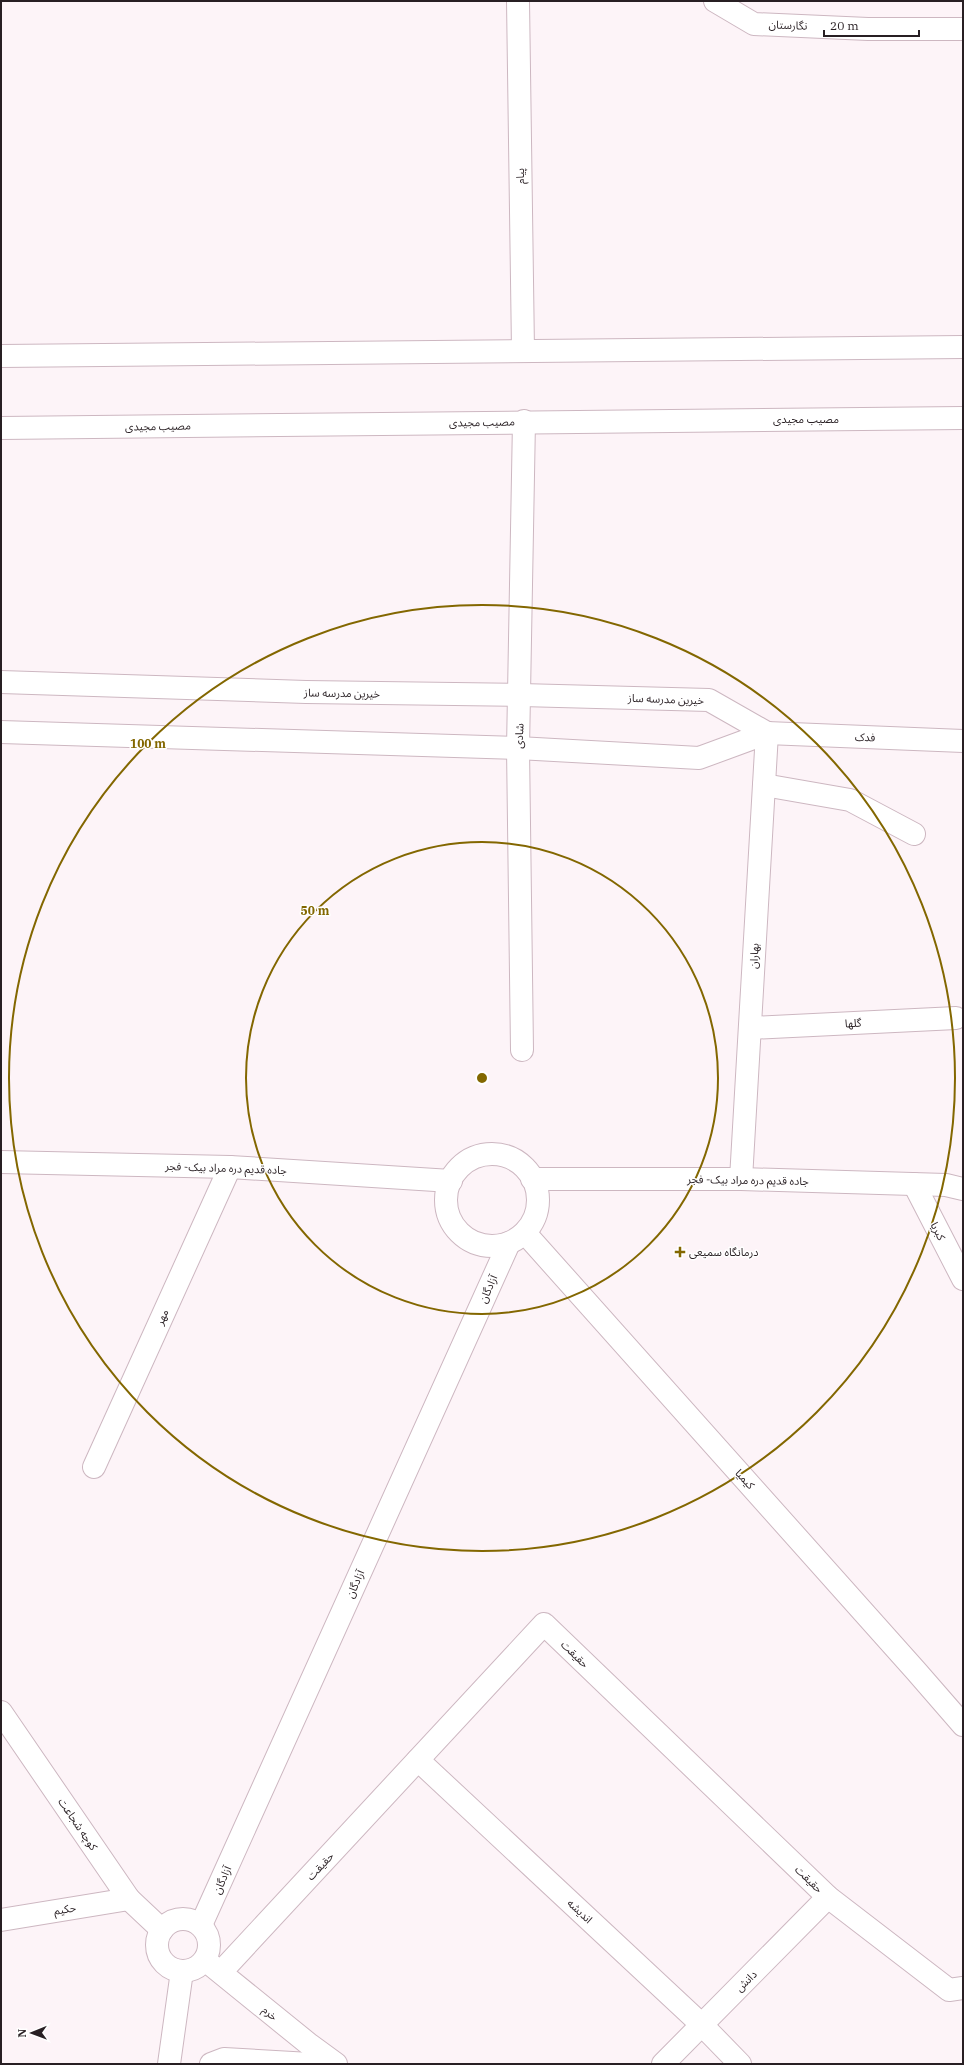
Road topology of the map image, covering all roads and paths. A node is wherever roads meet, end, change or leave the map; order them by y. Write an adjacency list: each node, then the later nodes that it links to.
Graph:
1 (518, 1): 5 (street, پیام)
2 (715, 1): 3 (street, نگارستان)
3 (963, 30)
4 (963, 347): 5 (street)
5 (523, 350): 6 (street)
6 (1, 356)
7 (963, 418): 8 (street, مصیب مجیدی)
8 (524, 421): 9 (street, مصیب مجیدی); 11 (street, شادی)
9 (1, 428)
10 (1, 682): 11 (street, خیرین مدرسه ساز)
11 (520, 695): 13 (street, خیرین مدرسه ساز); 15 (street, شادی)
12 (1, 732): 15 (street)
13 (767, 733): 14 (street, فدک); 15 (street); 16 (street, بهاران)
14 (963, 741)
15 (518, 748): 20 (street, شادی)
16 (764, 785): 17 (street); 19 (street, بهاران)
17 (914, 834)
18 (956, 1018): 19 (street, گلها)
19 (750, 1028): 24 (street, بهاران)
20 (522, 1050)
21 (1, 1162): 22 (street, جاده قدیم دره مراد بیک- فجر)
22 (230, 1167): 25 (street, جاده قدیم دره مراد بیک- فجر); 30 (street, مهر)
23 (532, 1179): 24 (street, جاده قدیم دره مراد بیک- فجر); 25 (street); 28 (street)
24 (741, 1179): 26 (street, جاده قدیم دره مراد بیک- فجر)
25 (451, 1181): 28 (street)
26 (914, 1184): 27 (street, جاده قدیم دره مراد بیک- فجر); 29 (street, کبریا)
27 (963, 1189)
28 (517, 1238): 32 (street, کیمیا); 37 (street, آزادگان)
29 (963, 1279)
30 (94, 1467)
31 (1, 1712): 35 (street, کوچه شجاعت)
32 (963, 1726)
33 (418, 1760): 34 (street, حقیقت); 39 (street, حقیقت); 42 (street, اندیشه)
34 (828, 1897): 41 (street, حقیقت); 42 (street, دانش)
35 (129, 1899): 36 (street, حکیم); 38 (street, کوچه شجاعت)
36 (1, 1920)
37 (201, 1925): 38 (street); 39 (street)
38 (162, 1930): 40 (street)
39 (213, 1966): 40 (street); 46 (street, خرم)
40 (182, 1971): 43 (street)
41 (963, 1988)
42 (702, 2025): 47 (street, دانش); 48 (street, اندیشه)
43 (169, 2064)
44 (211, 2064): 45 (street)
45 (310, 2064)
46 (336, 2064)
47 (663, 2064)
48 (740, 2064)

